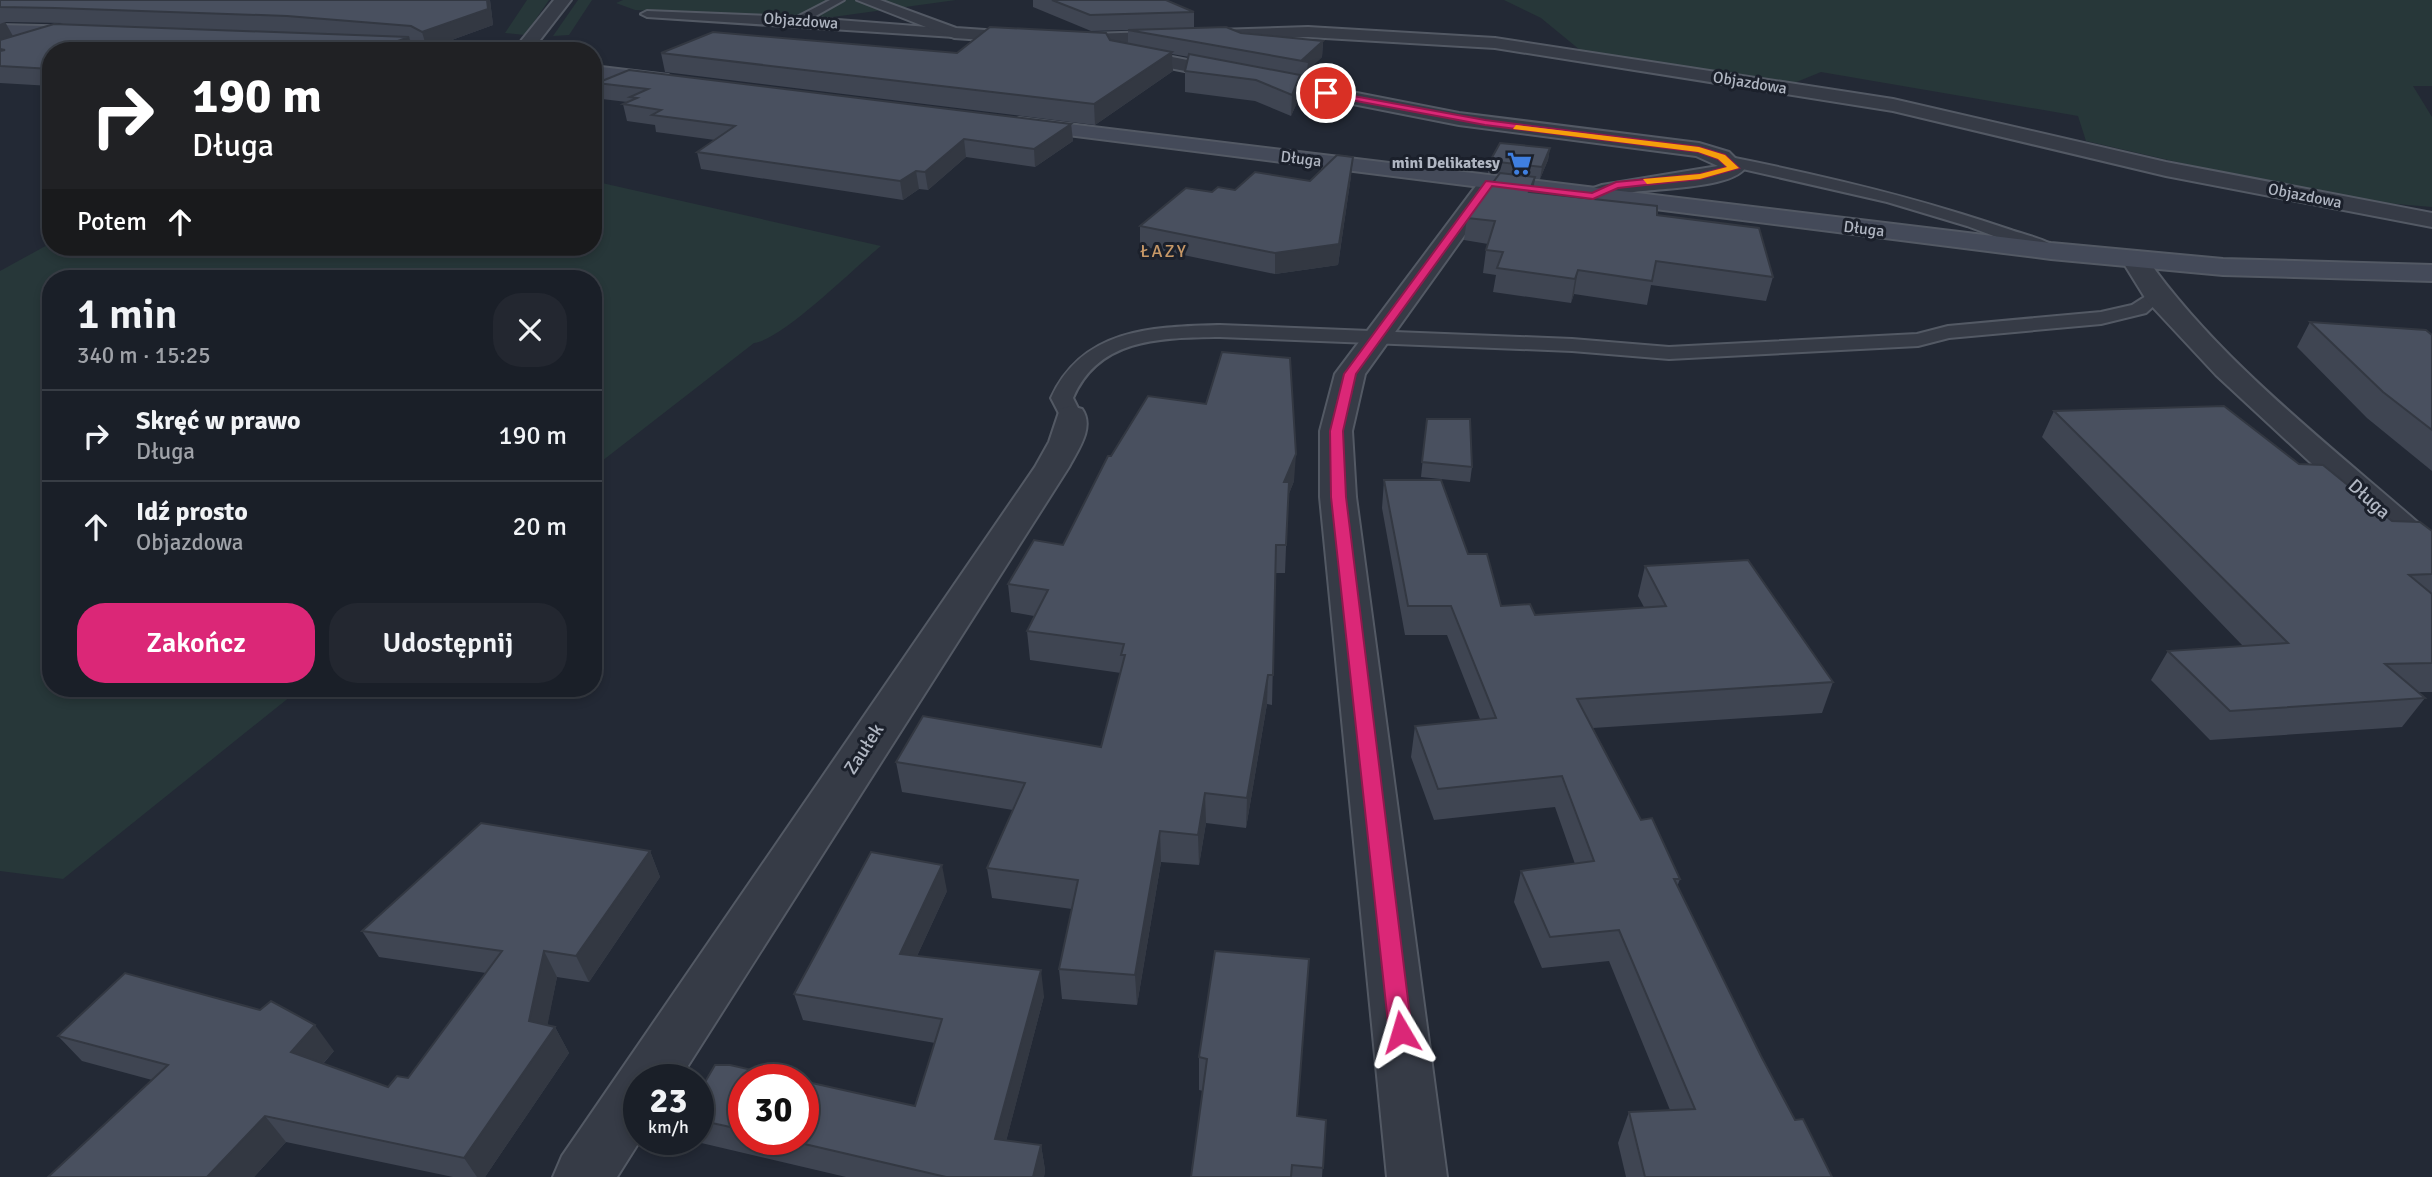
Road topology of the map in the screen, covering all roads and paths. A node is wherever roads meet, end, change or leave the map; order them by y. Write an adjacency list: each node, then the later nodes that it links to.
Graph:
1 (564, 0): 11 (street)
2 (838, 0): 5 (lane)
3 (865, 0): 9 (street, Objazdowa)
4 (647, 14): 5 (lane, Objazdowa)
5 (799, 21): 9 (lane, Objazdowa)
6 (0, 30): 7 (street)
7 (63, 31): 8 (street); 12 (street)
8 (108, 32)
9 (954, 33): 10 (street, Objazdowa)
10 (1057, 40): 16 (street, Objazdowa); 21 (street, Objazdowa)
11 (529, 42)
12 (11, 47)
13 (602, 73): 14 (street)
14 (689, 84)
15 (1005, 122): 19 (street, Długa)
16 (1730, 162): 17 (street); 18 (lane)
17 (1700, 176): 18 (lane); 20 (street)
18 (1796, 176): 22 (lane)
19 (1490, 183): 20 (street, Długa); 26 (street)
20 (1593, 196): 22 (street, Długa)
21 (2432, 220)
22 (2051, 251): 23 (street, Długa)
23 (2134, 259): 24 (street, Długa); 25 (street, Długa)
24 (2432, 272)
25 (2157, 295): 26 (lane); 28 (street, Długa)
26 (1378, 338): 27 (lane); 32 (street)
27 (1071, 416): 29 (street, Zaułek)
28 (2430, 552)
29 (658, 1064)
30 (623, 1116): 31 (street)
31 (583, 1177)
32 (1418, 1177)

